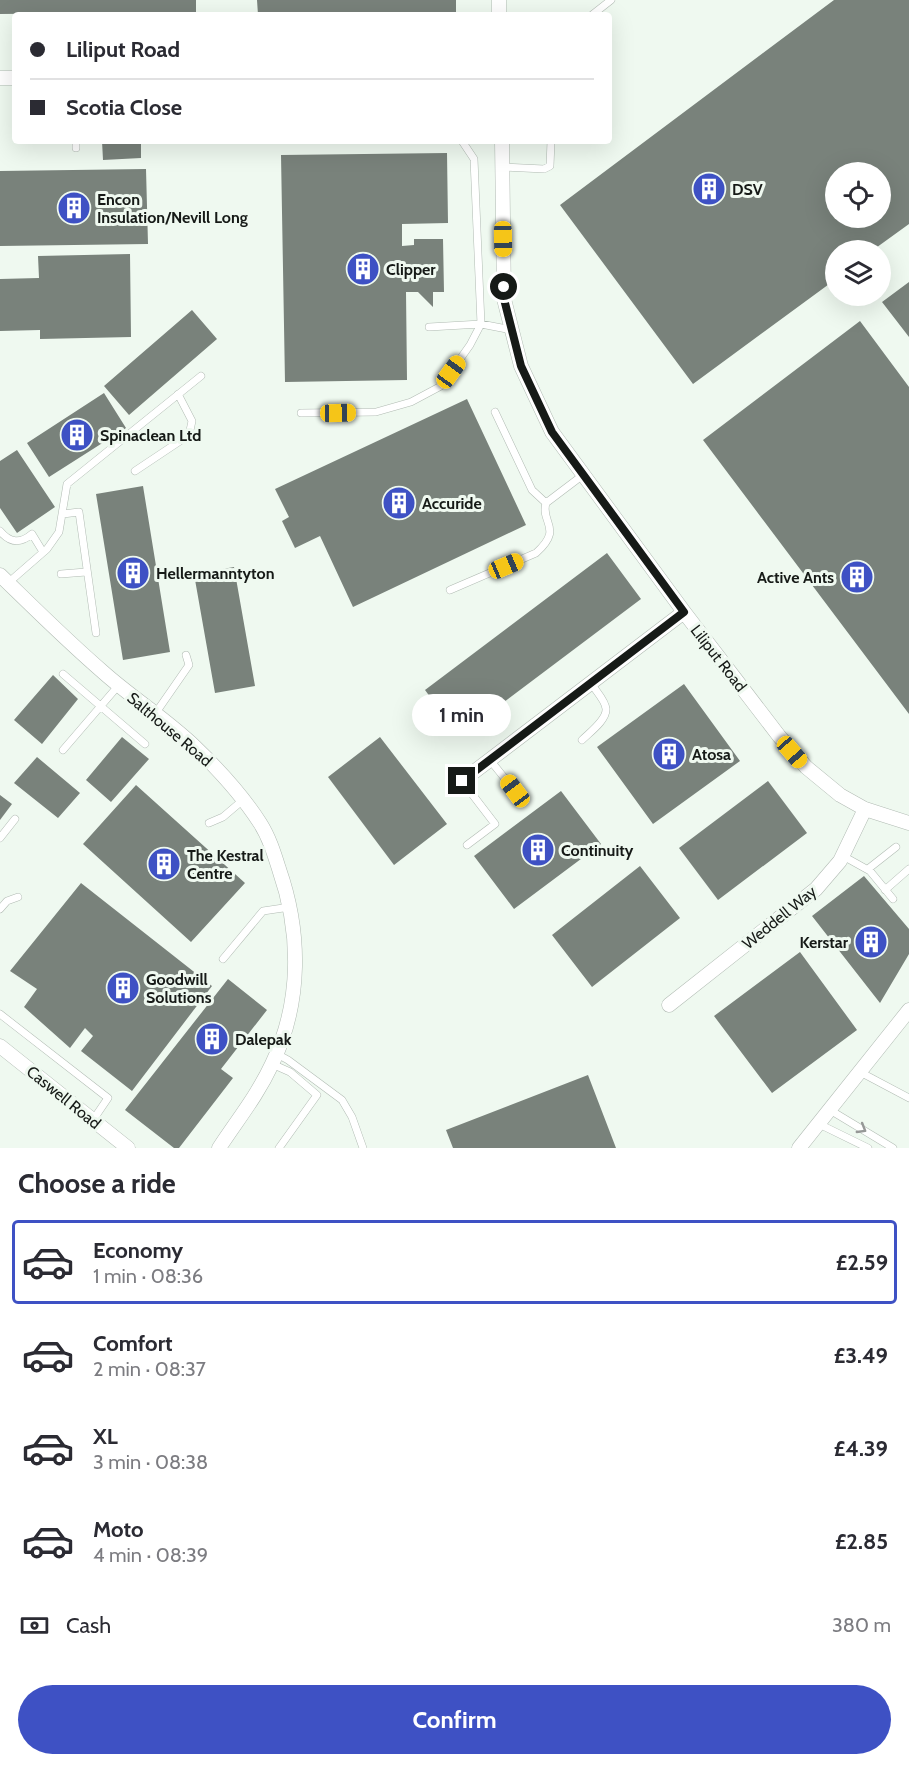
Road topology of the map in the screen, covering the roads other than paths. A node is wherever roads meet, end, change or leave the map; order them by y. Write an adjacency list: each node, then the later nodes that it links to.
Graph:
1 (611, 0): 2 (lane)
2 (596, 12)
3 (464, 144): 7 (lane)
4 (502, 144): 6 (street, Liliput Road)
5 (551, 144): 6 (lane)
6 (502, 167): 9 (street, Liliput Road)
7 (481, 324): 8 (lane); 9 (lane); 13 (lane)
8 (429, 327)
9 (512, 330): 15 (street, Liliput Road)
10 (201, 376): 11 (lane)
11 (178, 394): 14 (lane); 17 (lane)
12 (495, 412): 16 (lane)
13 (301, 413)
14 (135, 471)
15 (584, 475): 16 (lane); 24 (street, Liliput Road)
16 (546, 503): 23 (lane)
17 (63, 514): 19 (lane); 20 (lane)
18 (0, 531): 19 (lane)
19 (43, 552): 22 (lane)
20 (86, 572): 21 (lane); 25 (lane)
21 (62, 574)
22 (4, 579): 29 (street, Salthouse Road)
23 (450, 590)
24 (684, 612): 28 (street); 39 (street, Liliput Road)
25 (96, 633)
26 (186, 655): 31 (lane)
27 (63, 674): 30 (lane)
28 (591, 684): 32 (lane); 35 (street)
29 (118, 686): 30 (lane); 31 (street, Salthouse Road)
30 (100, 707): 33 (lane); 34 (lane)
31 (155, 714): 38 (street, Salthouse Road)
32 (582, 740)
33 (144, 744)
34 (63, 750)
35 (490, 760): 36 (street); 37 (lane)
36 (462, 781): 44 (lane)
37 (515, 791)
38 (243, 800): 41 (lane); 52 (street, Salthouse Road)
39 (865, 809): 42 (street, Liliput Road); 46 (street, Weddell Way)
40 (15, 819): 43 (lane)
41 (209, 823)
42 (909, 823)
43 (0, 838)
44 (467, 845)
45 (896, 847): 47 (lane)
46 (843, 856): 47 (lane); 55 (street, Weddell Way)
47 (868, 869): 49 (lane)
48 (909, 869): 49 (lane)
49 (885, 890): 51 (lane)
50 (18, 897): 53 (lane)
51 (893, 899)
52 (290, 907): 54 (lane); 59 (street, Salthouse Road)
53 (0, 909)
54 (223, 959)
55 (669, 1005)
56 (909, 1010): 60 (street)
57 (0, 1014): 63 (lane)
58 (0, 1046): 63 (street, Caswell Road)
59 (274, 1059): 65 (lane); 67 (street, Salthouse Road); 69 (lane)
60 (860, 1072): 61 (lane); 62 (street)
61 (909, 1098)
62 (830, 1110): 64 (street); 72 (lane, one-way to 72)
63 (93, 1120): 66 (street, Caswell Road)
64 (819, 1124): 70 (street); 71 (lane)
65 (286, 1145): 68 (lane)
66 (128, 1148)
67 (219, 1148)
68 (279, 1148)
69 (363, 1148)
70 (799, 1148)
71 (868, 1148)
72 (893, 1148)

